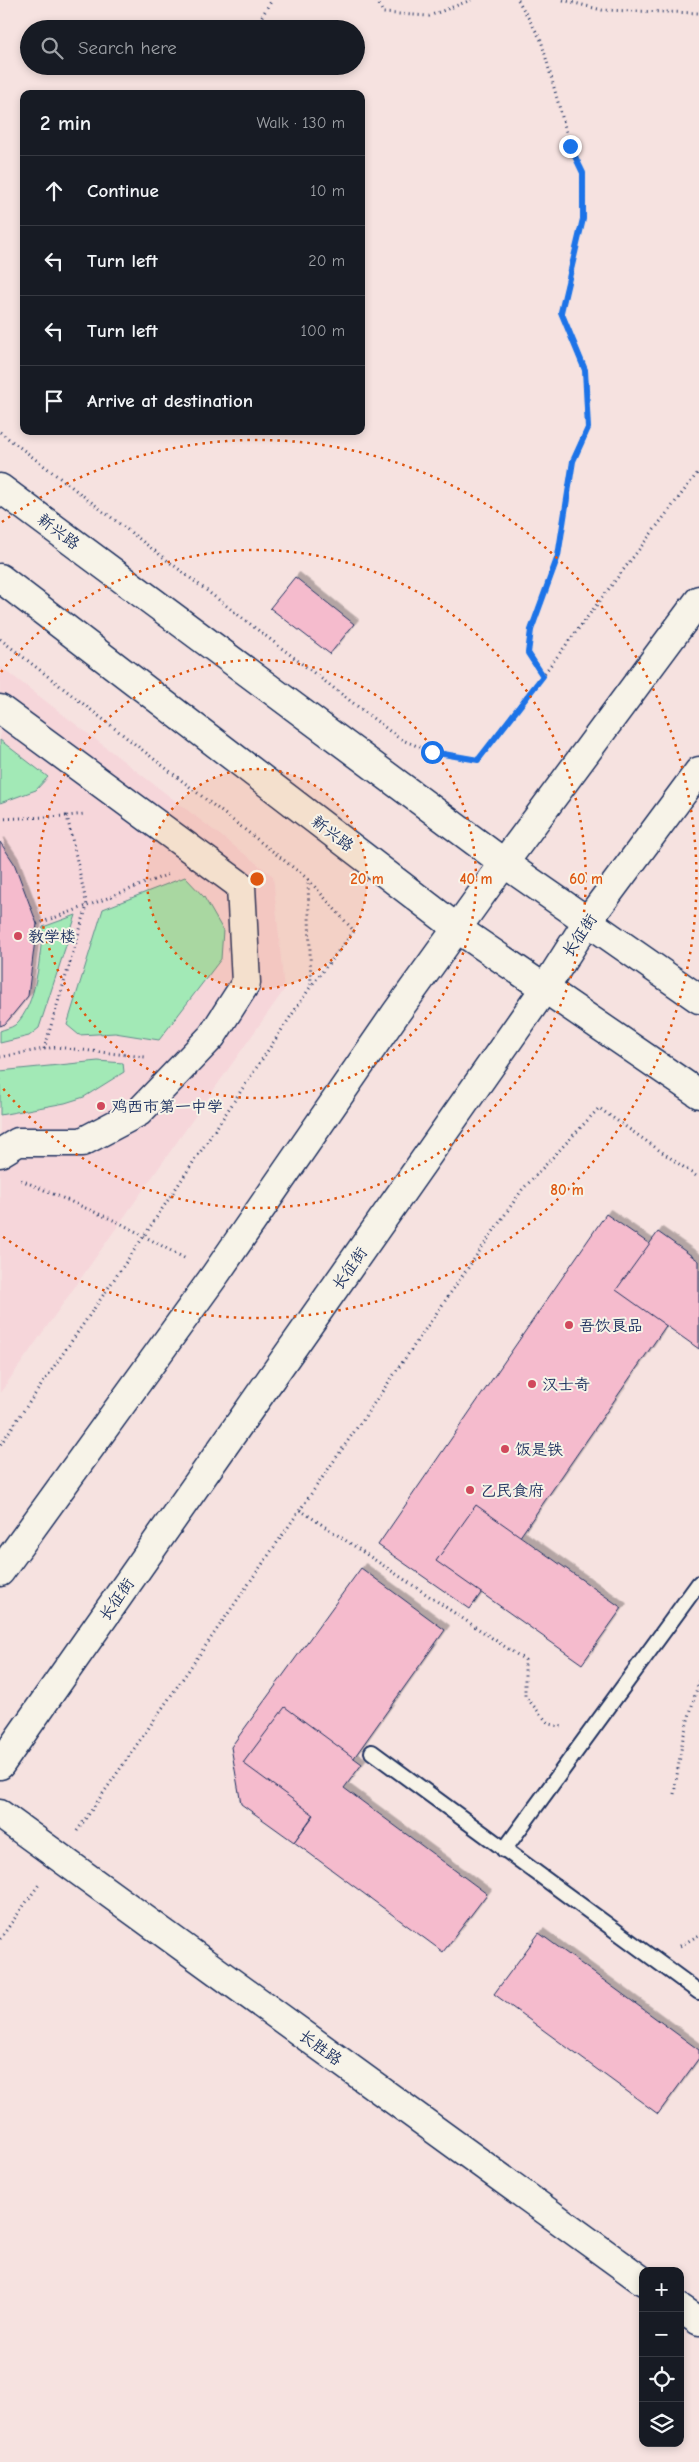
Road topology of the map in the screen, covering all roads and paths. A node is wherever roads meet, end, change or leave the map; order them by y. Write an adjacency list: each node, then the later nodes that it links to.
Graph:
1 (272, 0): 7 (path)
2 (377, 0): 3 (path)
3 (471, 0)
4 (518, 0): 14 (path)
5 (563, 0): 6 (path)
6 (699, 12)
7 (260, 20)
8 (0, 432): 14 (path)
9 (699, 471): 14 (path)
10 (0, 488): 20 (main road, 新兴路)
11 (0, 578): 26 (main road, 新兴路)
12 (699, 600): 20 (main road)
13 (0, 639): 22 (path)
14 (543, 676)
15 (0, 709): 34 (main road)
16 (699, 771): 24 (main road, 长征街)
17 (91, 814): 18 (path)
18 (67, 816): 19 (path); 23 (path)
19 (0, 819)
20 (504, 863): 24 (main road, 新兴路); 26 (main road)
21 (176, 871): 23 (path)
22 (308, 879): 27 (path); 27 (path)
23 (87, 906): 25 (path); 30 (path)
24 (587, 922): 28 (main road, 长征街); 29 (main road, 新兴路)
25 (37, 924)
26 (458, 928): 28 (main road, 新兴路); 38 (main road)
27 (311, 986): 37 (path)
28 (545, 988): 33 (main road, 新兴路); 46 (main road, 长征街)
29 (699, 1000)
30 (44, 1049): 31 (path); 32 (path)
31 (0, 1057)
32 (148, 1057)
33 (699, 1094)
34 (0, 1153)
35 (17, 1178): 37 (path)
36 (699, 1178): 40 (path)
37 (144, 1236): 38 (path); 39 (path)
38 (215, 1275): 41 (main road)
39 (0, 1445)
40 (300, 1510): 44 (path); 50 (path)
41 (0, 1572)
42 (699, 1583): 44 (lane)
43 (699, 1681): 47 (path)
44 (590, 1732): 49 (lane)
45 (372, 1752): 49 (lane)
46 (0, 1766)
47 (674, 1794)
48 (0, 1814): 50 (main road, 长胜路)
49 (504, 1850): 52 (lane)
50 (59, 1856): 51 (path); 53 (main road, 长胜路)
51 (0, 1939)
52 (699, 1992)
53 (639, 2277)
54 (684, 2311): 55 (main road)
55 (699, 2321)

